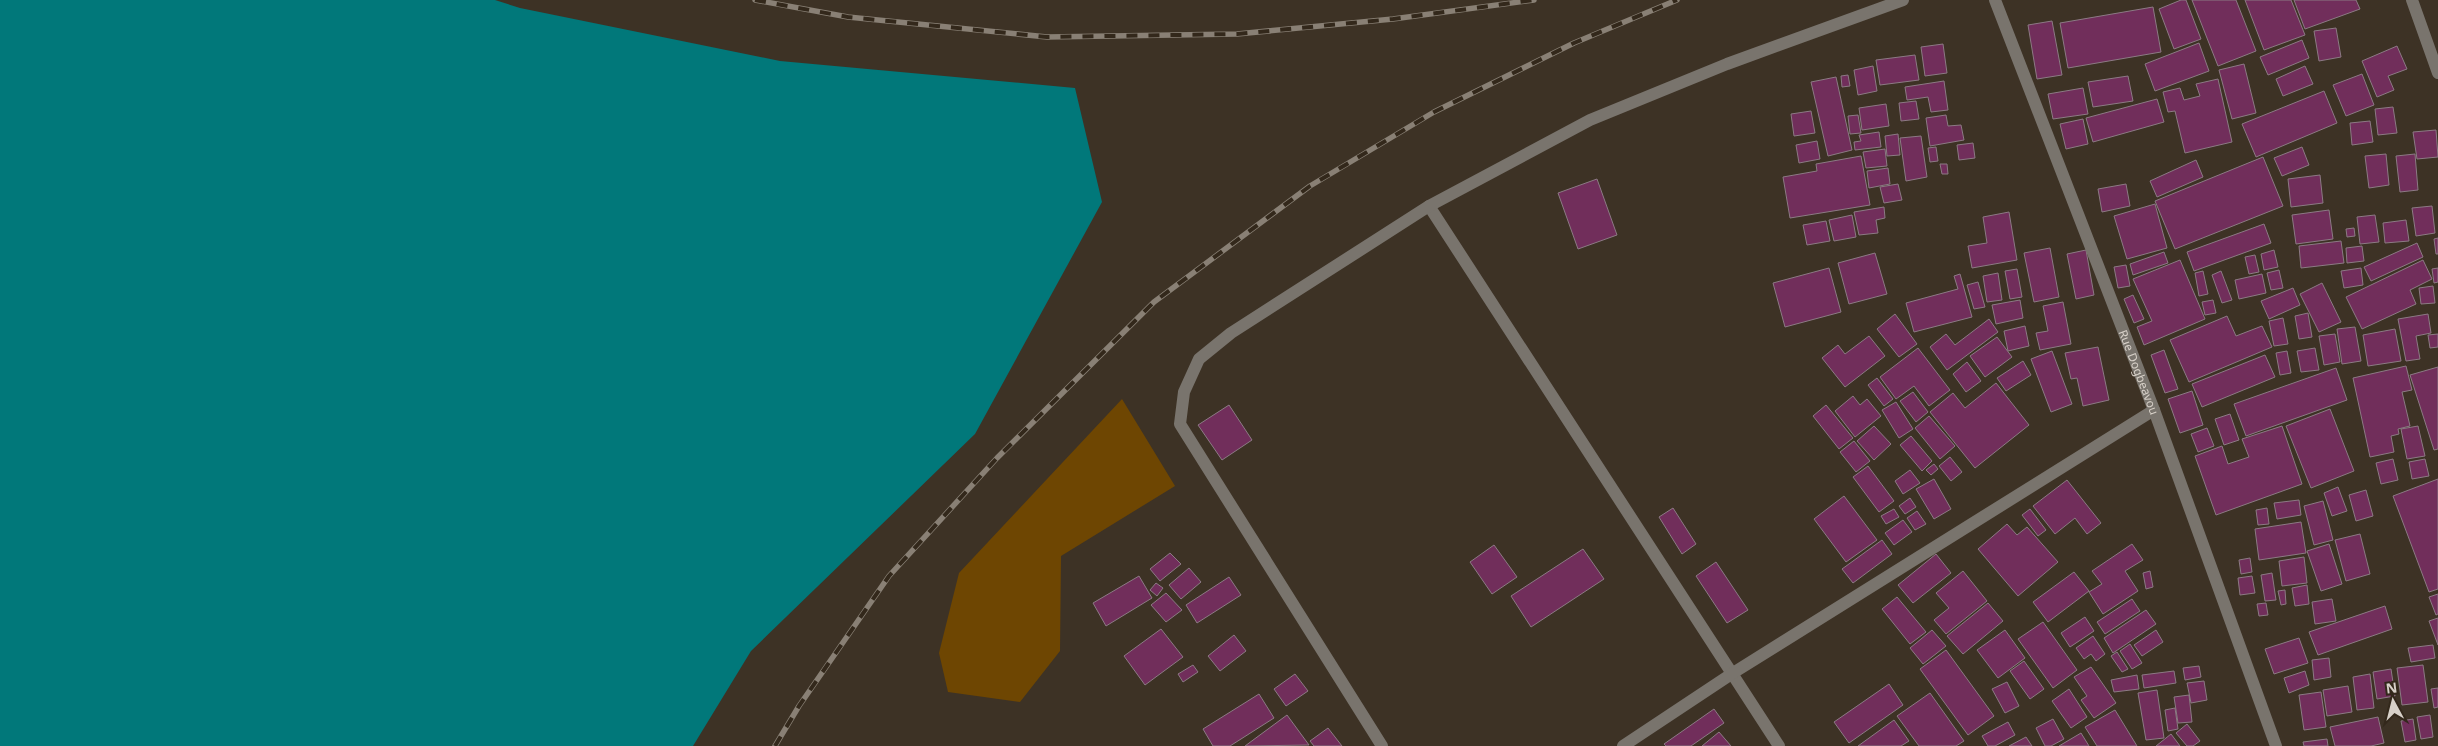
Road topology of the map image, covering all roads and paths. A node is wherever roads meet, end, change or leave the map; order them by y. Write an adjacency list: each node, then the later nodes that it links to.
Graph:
1 (1904, 0): 5 (street)
2 (1995, 0): 6 (street, Rue Dogbeavou)
3 (2412, 0): 4 (street)
4 (2438, 73)
5 (1429, 206): 7 (street); 8 (street)
6 (2154, 410): 7 (street); 11 (street, Rue Dogbeavou)
7 (1733, 673): 9 (street); 10 (street)
8 (1382, 746)
9 (1623, 746)
10 (1779, 746)
11 (2276, 746)

